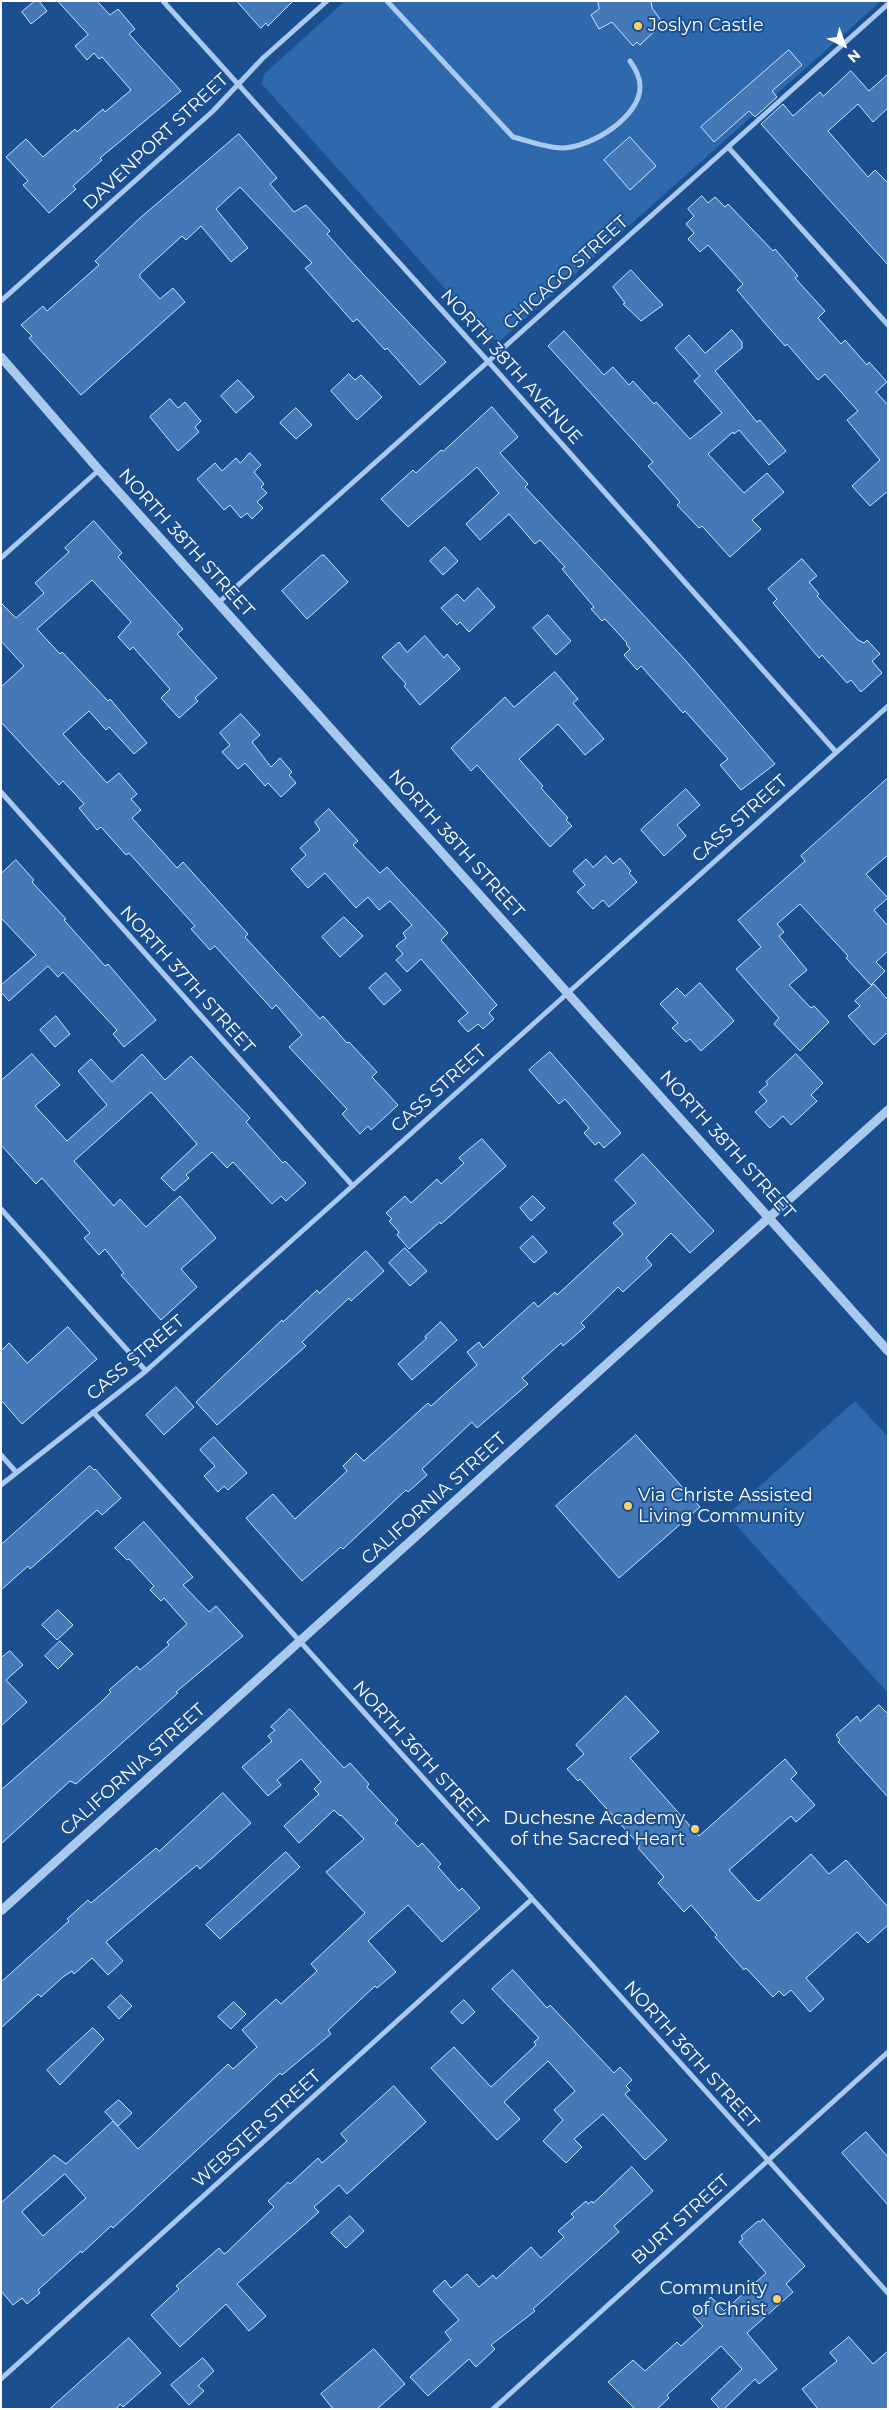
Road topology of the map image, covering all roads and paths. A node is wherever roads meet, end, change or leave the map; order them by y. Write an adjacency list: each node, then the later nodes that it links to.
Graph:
1 (163, 1): 6 (street, NORTH 38TH AVENUE)
2 (327, 1): 6 (street, DAVENPORT STREET)
3 (387, 1): 5 (street)
4 (888, 4): 7 (street, CHICAGO STREET)
5 (630, 61)
6 (238, 85): 8 (street, DAVENPORT STREET); 11 (street, NORTH 38TH AVENUE)
7 (728, 147): 9 (street); 11 (street, CHICAGO STREET)
8 (1, 301)
9 (888, 324)
10 (1, 358): 12 (street, NORTH 38TH STREET)
11 (488, 361): 14 (street, CHICAGO STREET); 16 (street, NORTH 38TH AVENUE)
12 (99, 470): 13 (street); 14 (street, NORTH 38TH STREET)
13 (1, 558)
14 (218, 603): 18 (street, NORTH 38TH STREET)
15 (888, 706): 16 (street, CASS STREET)
16 (836, 752): 18 (street, CASS STREET)
17 (1, 792): 20 (street, NORTH 37TH STREET)
18 (567, 992): 20 (street, CASS STREET); 22 (street, NORTH 38TH STREET)
19 (888, 1110): 22 (street, CALIFORNIA STREET)
20 (353, 1186): 24 (street, CASS STREET)
21 (1, 1210): 24 (street)
22 (769, 1217): 23 (street, NORTH 38TH STREET); 29 (street, CALIFORNIA STREET)
23 (888, 1351)
24 (146, 1371): 25 (street, CASS STREET)
25 (93, 1412): 27 (street, CASS STREET); 29 (street, NORTH 36TH STREET)
26 (1, 1455): 27 (street)
27 (16, 1472): 28 (street, CASS STREET)
28 (1, 1485)
29 (300, 1642): 30 (street, NORTH 36TH STREET); 31 (street, CALIFORNIA STREET)
30 (532, 1899): 33 (street, NORTH 36TH STREET); 35 (street, WEBSTER STREET)
31 (1, 1911)
32 (888, 2052): 33 (street, BURT STREET)
33 (767, 2160): 34 (street, NORTH 36TH STREET); 36 (street, BURT STREET)
34 (888, 2294)
35 (1, 2379)
36 (493, 2409)

